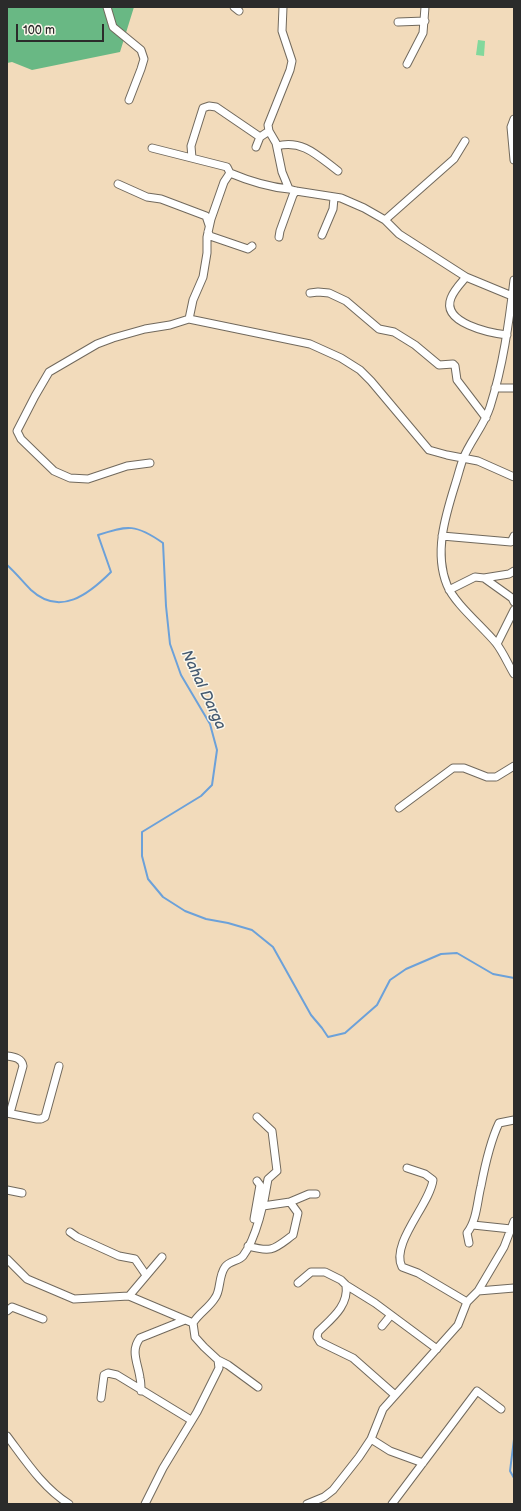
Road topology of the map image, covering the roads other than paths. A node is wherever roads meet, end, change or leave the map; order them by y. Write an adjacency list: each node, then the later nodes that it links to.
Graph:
1 (107, 7): 7 (street)
2 (283, 7): 10 (street)
3 (426, 7): 4 (street)
4 (425, 21): 5 (street); 6 (street)
5 (398, 22)
6 (407, 64)
7 (129, 100)
8 (514, 118): 9 (street)
9 (513, 126): 17 (street)
10 (269, 131): 11 (street); 13 (street)
11 (260, 137): 14 (street); 16 (street)
12 (465, 141): 23 (street)
13 (277, 146): 18 (street); 21 (street)
14 (256, 147)
15 (152, 148): 16 (street)
16 (192, 158): 19 (street)
17 (514, 160)
18 (338, 170)
19 (230, 173): 21 (street); 24 (street)
20 (118, 184): 24 (street)
21 (292, 190): 22 (street); 26 (street)
22 (334, 198): 23 (street); 25 (street)
23 (385, 220): 28 (street)
24 (209, 229): 27 (street); 32 (street)
25 (322, 235)
26 (279, 237)
27 (252, 246)
28 (466, 277): 31 (street); 33 (street)
29 (514, 280): 31 (street)
30 (310, 293): 36 (street)
31 (512, 296): 33 (street)
32 (189, 319): 37 (street); 38 (street)
33 (507, 335): 34 (street)
34 (495, 388): 35 (street); 36 (street)
35 (514, 388)
36 (486, 418): 37 (street)
37 (464, 458): 39 (street); 40 (street)
38 (150, 463)
39 (514, 477)
40 (442, 536): 41 (street); 44 (street)
41 (514, 536)
42 (514, 571): 43 (street)
43 (484, 578): 44 (street); 45 (street)
44 (449, 590): 47 (street)
45 (514, 602)
46 (514, 610): 47 (street)
47 (496, 644): 48 (street)
48 (514, 674)
49 (514, 766): 50 (street)
50 (399, 808)
51 (7, 1056): 53 (street)
52 (59, 1066): 53 (street)
53 (8, 1113)
54 (257, 1116): 62 (street)
55 (514, 1120): 64 (street)
56 (407, 1168): 77 (street)
57 (257, 1182): 67 (street)
58 (7, 1190): 59 (street)
59 (22, 1193)
60 (316, 1194): 61 (street)
61 (290, 1202): 62 (street); 67 (street)
62 (263, 1206): 67 (street)
63 (514, 1221): 65 (street)
64 (473, 1225): 65 (street); 68 (street)
65 (511, 1229): 75 (street)
66 (70, 1232): 71 (street)
67 (249, 1243): 82 (street)
68 (469, 1243)
69 (162, 1257): 71 (street)
70 (7, 1259): 76 (street)
71 (146, 1275): 76 (street)
72 (298, 1284): 73 (street)
73 (346, 1285): 79 (street); 88 (street)
74 (514, 1288): 75 (street)
75 (478, 1291): 77 (street)
76 (129, 1296): 81 (street)
77 (467, 1302): 84 (street)
78 (7, 1311): 80 (street)
79 (391, 1315): 83 (street); 84 (street)
80 (43, 1320)
81 (185, 1320): 82 (street); 87 (street)
82 (193, 1324): 85 (street)
83 (382, 1326)
84 (437, 1348): 88 (street)
85 (218, 1360): 86 (street); 91 (street)
86 (258, 1387)
87 (141, 1391): 89 (street); 91 (street)
88 (395, 1395): 93 (street)
89 (101, 1398)
90 (501, 1408): 94 (street)
91 (192, 1420): 96 (street)
92 (7, 1436): 95 (street)
93 (371, 1438): 94 (street); 97 (street)
94 (422, 1463): 98 (street)
95 (69, 1504)
96 (145, 1504)
97 (307, 1504)
98 (392, 1504)

